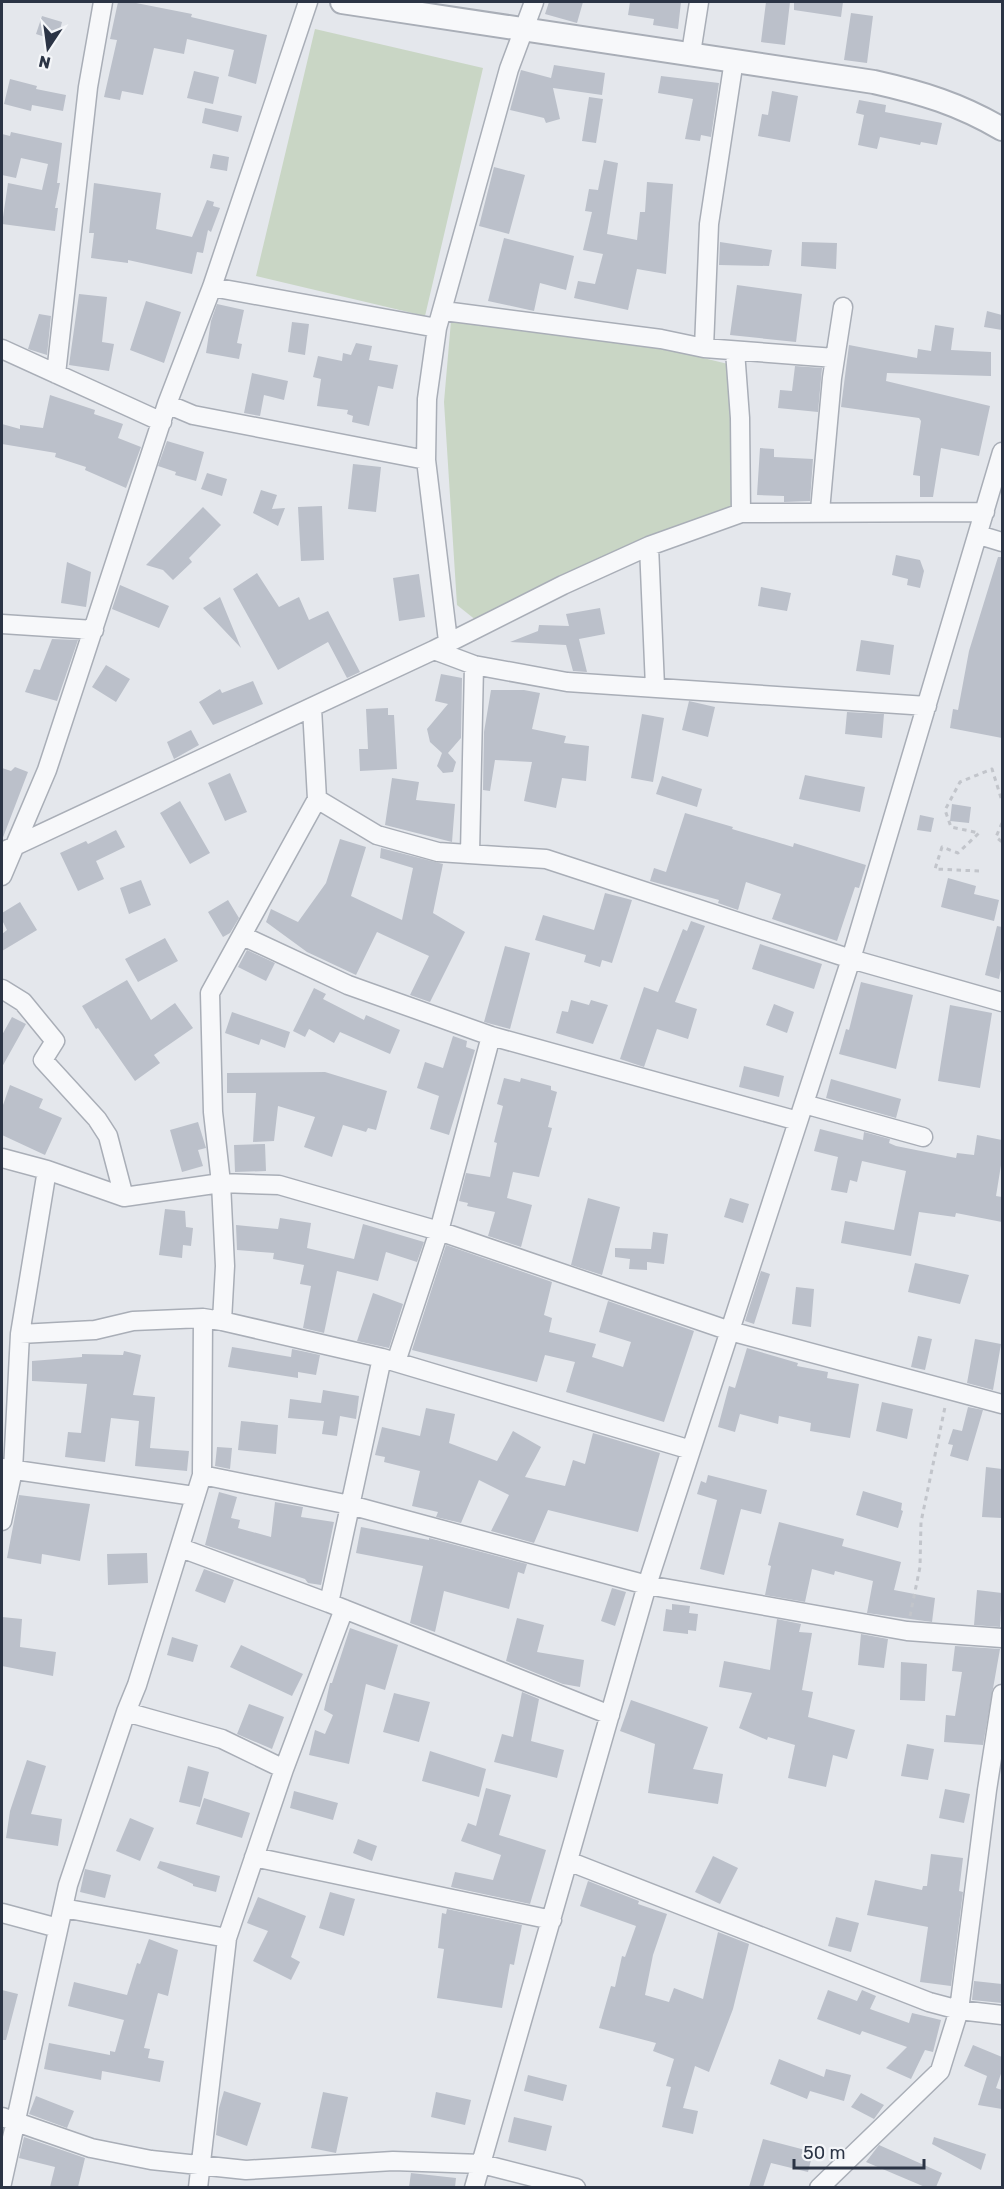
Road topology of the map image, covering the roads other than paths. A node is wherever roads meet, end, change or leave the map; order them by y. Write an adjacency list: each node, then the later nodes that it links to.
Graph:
1 (102, 2): 18 (street)
2 (308, 2): 10 (street)
3 (342, 2): 6 (street)
4 (534, 2): 6 (street)
5 (699, 2): 7 (street)
6 (524, 28): 7 (street); 12 (street)
7 (691, 53): 8 (street)
8 (734, 60): 9 (street); 14 (street)
9 (1002, 129)
10 (212, 287): 13 (street); 19 (street)
11 (843, 307): 17 (street)
12 (444, 311): 13 (street); 14 (street)
13 (437, 328): 22 (street)
14 (704, 348): 16 (street)
15 (2, 349): 18 (street)
16 (735, 351): 17 (street); 24 (street)
17 (835, 358): 23 (street)
18 (56, 374): 20 (street)
19 (167, 404): 20 (street); 22 (street)
20 (162, 422): 30 (street)
21 (1002, 452): 25 (street)
22 (426, 460): 31 (street)
23 (820, 511): 24 (street); 25 (street)
24 (741, 513): 28 (street)
25 (985, 513): 26 (street)
26 (979, 535): 27 (street); 34 (street)
27 (1002, 542)
28 (649, 546): 31 (street); 33 (street)
29 (2, 624): 30 (street)
30 (94, 630): 37 (street)
31 (441, 646): 32 (street); 35 (street)
32 (474, 665): 33 (street); 38 (street)
33 (655, 687): 34 (street)
34 (927, 706): 41 (street)
35 (312, 708): 36 (street); 37 (street)
36 (317, 799): 38 (street); 40 (street)
37 (8, 849): 39 (street)
38 (470, 854): 41 (street)
39 (2, 876)
40 (243, 936): 44 (street); 49 (street)
41 (851, 960): 43 (street); 45 (street)
42 (2, 989): 50 (street)
43 (1002, 1002)
44 (490, 1036): 45 (street); 51 (street)
45 (801, 1112): 46 (street); 54 (street)
46 (923, 1137)
47 (2, 1158): 48 (street)
48 (47, 1170): 50 (street); 55 (street)
49 (221, 1183): 50 (street); 51 (street); 53 (street)
50 (124, 1197)
51 (439, 1231): 54 (street); 56 (street)
52 (203, 1318): 53 (street); 55 (street); 60 (street)
53 (222, 1321): 56 (street)
54 (730, 1331): 57 (street); 58 (street)
55 (20, 1334): 59 (street)
56 (389, 1360): 58 (street); 62 (street)
57 (1002, 1404)
58 (691, 1450): 65 (street)
59 (7, 1469): 61 (street); 63 (street)
60 (201, 1475): 61 (street); 62 (street)
61 (194, 1496): 64 (street)
62 (350, 1505): 65 (street); 66 (street)
63 (2, 1521)
64 (181, 1548): 66 (street); 69 (street)
65 (647, 1585): 67 (street); 70 (street)
66 (336, 1606): 70 (street); 71 (street)
67 (1002, 1638)
68 (1002, 1694): 72 (street)
69 (126, 1712): 71 (street); 75 (street)
70 (610, 1715): 74 (street)
71 (284, 1769): 73 (street)
72 (995, 1791): 80 (street)
73 (254, 1857): 77 (street); 79 (street)
74 (568, 1861): 77 (street); 80 (street)
75 (63, 1908): 78 (street); 79 (street)
76 (2, 1913): 78 (street)
77 (552, 1920): 83 (street)
78 (58, 1928): 82 (street)
79 (227, 1938): 84 (street)
80 (959, 2010): 81 (street); 89 (street)
81 (1002, 2015)
82 (9, 2120): 84 (street); 85 (street)
83 (482, 2164): 84 (street); 87 (street); 88 (street)
84 (202, 2165): 86 (street)
85 (2, 2183)
86 (198, 2187)
87 (474, 2187)
88 (576, 2187)
89 (819, 2187)

